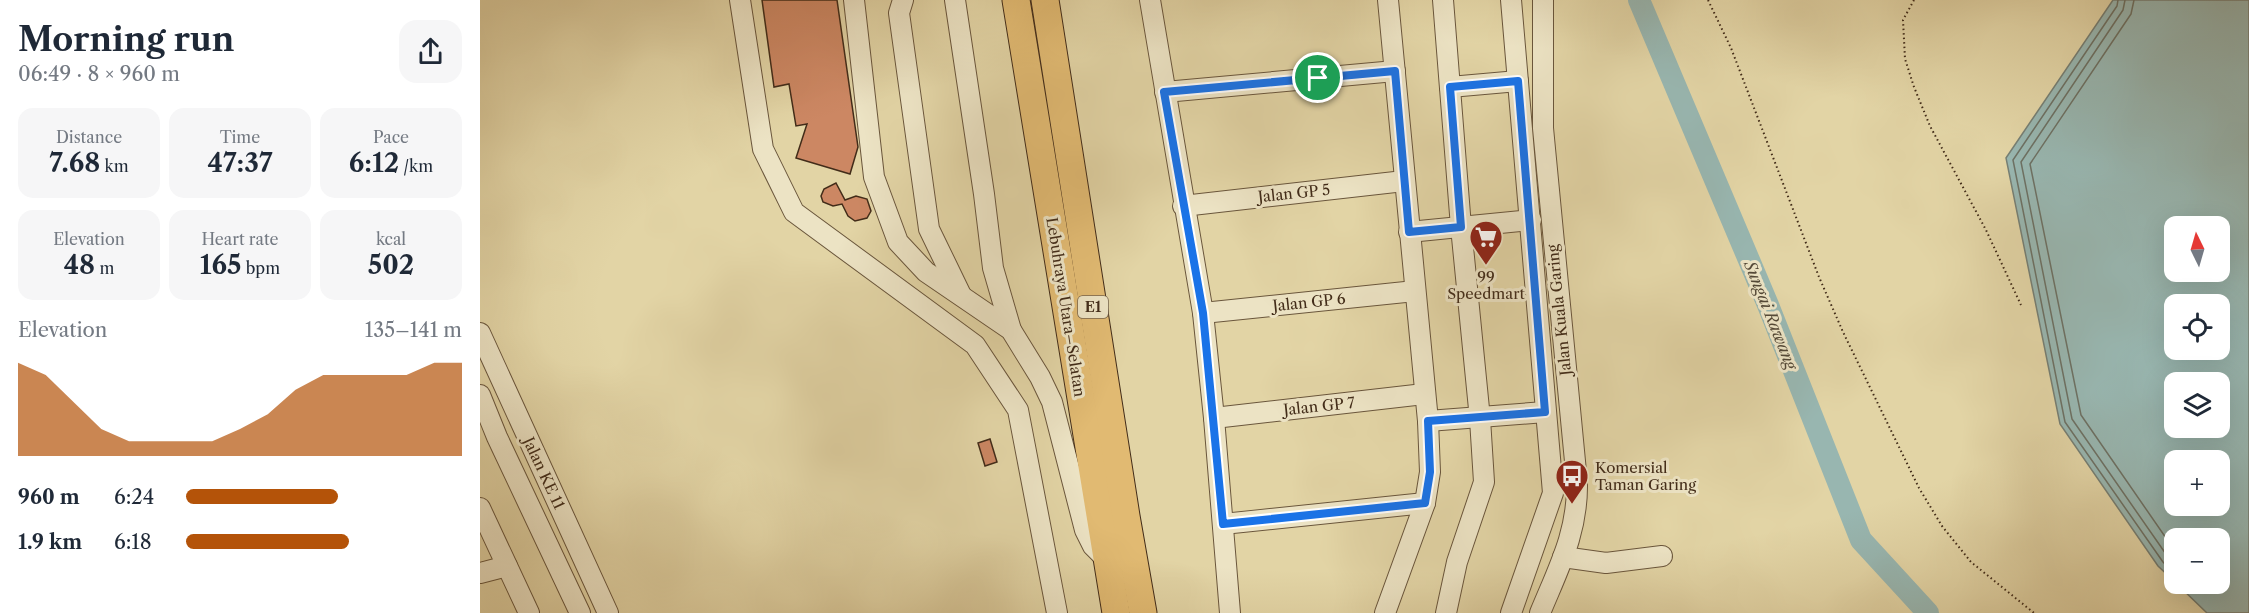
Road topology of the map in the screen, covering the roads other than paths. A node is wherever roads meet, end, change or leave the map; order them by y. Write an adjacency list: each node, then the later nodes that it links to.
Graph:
1 (740, 0): 43 (street)
2 (854, 0): 22 (street)
3 (903, 0): 22 (street)
4 (955, 0): 24 (street)
5 (1016, 0): 37 (highway, Lebuhraya Utara–Selatan / E1)
6 (1045, 0): 45 (highway, Lebuhraya Utara–Selatan / E1)
7 (1150, 0): 15 (street)
8 (1388, 0): 12 (street)
9 (1443, 0): 14 (street)
10 (1511, 0): 13 (street)
11 (1543, 0): 36 (street, Jalan Kuala Garing)
12 (1395, 71): 15 (street); 16 (street)
13 (1518, 81): 14 (street); 18 (street)
14 (1450, 87): 19 (street)
15 (1164, 92): 17 (street)
16 (1404, 181): 17 (street, Jalan GP 5); 20 (street)
17 (1183, 206): 23 (street)
18 (1531, 220): 19 (street); 28 (street)
19 (1461, 227): 20 (street); 30 (street)
20 (1409, 232): 21 (street)
21 (1415, 291): 23 (street, Jalan GP 6); 26 (street)
22 (962, 297): 24 (street)
23 (1203, 313): 29 (street)
24 (1011, 330): 37 (street)
25 (480, 333): 42 (street, Jalan KE 11)
26 (1424, 394): 29 (street, Jalan GP 7); 31 (street)
27 (480, 395): 41 (street, Jalan KE 11)
28 (1545, 412): 30 (street); 49 (street)
29 (1214, 418): 34 (street)
30 (1480, 419): 31 (street); 48 (street)
31 (1428, 421): 32 (street)
32 (1425, 503): 34 (street); 47 (street)
33 (480, 508): 38 (street)
34 (1223, 524): 46 (street)
35 (1662, 556): 36 (street)
36 (1563, 557): 50 (street, Jalan Kuala Garing)
37 (1107, 560): 44 (highway, Lebuhraya Utara–Selatan / E1)
38 (507, 566): 39 (street); 40 (street)
39 (480, 573)
40 (529, 613)
41 (580, 613)
42 (608, 613)
43 (1057, 613)
44 (1116, 613)
45 (1143, 613)
46 (1230, 613)
47 (1385, 613)
48 (1446, 613)
49 (1510, 613)
50 (1540, 613)

